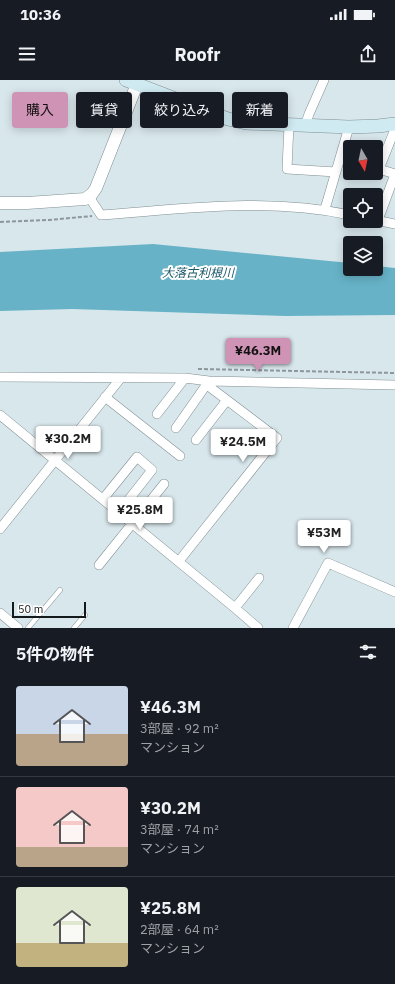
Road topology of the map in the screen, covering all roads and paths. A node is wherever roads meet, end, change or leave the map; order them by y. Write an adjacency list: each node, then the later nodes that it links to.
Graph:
1 (324, 80): 5 (street)
2 (132, 82): 4 (main road); 9 (street)
3 (395, 124): 6 (main road)
4 (289, 125): 5 (main road); 8 (street)
5 (306, 126): 6 (main road)
6 (349, 127): 8 (street)
7 (395, 129): 11 (street)
8 (336, 172): 12 (street)
9 (89, 197): 10 (street); 14 (street)
10 (0, 203)
11 (383, 205)
12 (325, 209): 13 (street); 14 (street)
13 (343, 213)
14 (101, 215): 16 (path)
15 (383, 221): 17 (street)
16 (0, 222)
17 (395, 224)
18 (0, 377): 20 (street)
19 (185, 378): 20 (street); 21 (street); 25 (street)
20 (120, 379): 23 (street)
21 (209, 381): 22 (street); 24 (street); 27 (street)
22 (395, 385)
23 (105, 397): 29 (street); 30 (street)
24 (227, 400): 28 (street); 36 (street)
25 (157, 414)
26 (0, 415): 30 (street)
27 (176, 428)
28 (196, 440)
29 (180, 456)
30 (56, 460): 32 (street); 35 (street)
31 (164, 484): 34 (street)
32 (103, 499): 33 (street); 33 (street)
33 (119, 512): 34 (street)
34 (133, 524): 36 (street); 37 (street)
35 (0, 529)
36 (178, 561): 41 (street)
37 (99, 565)
38 (259, 578): 41 (street)
39 (60, 590): 45 (lane)
40 (395, 592): 48 (street)
41 (235, 608): 47 (street)
42 (85, 615): 46 (lane)
43 (2, 617): 44 (street)
44 (18, 628)
45 (28, 628)
46 (74, 628)
47 (258, 628)
48 (292, 628)

